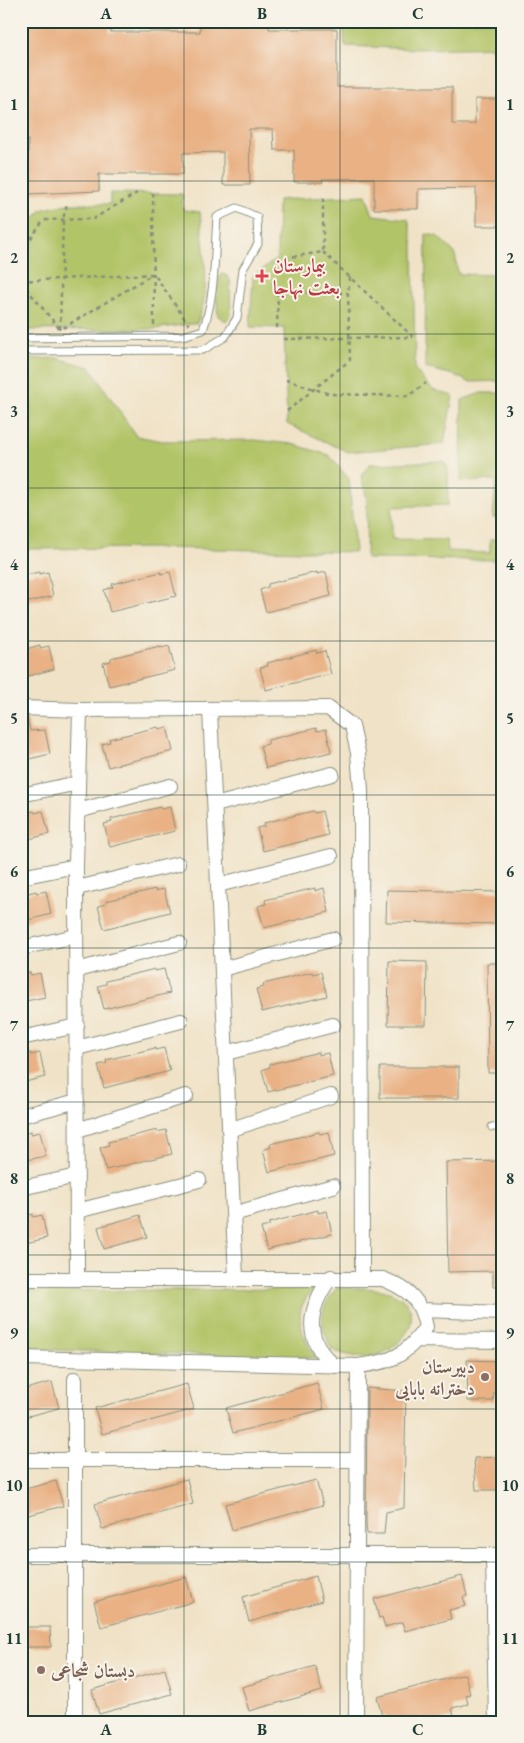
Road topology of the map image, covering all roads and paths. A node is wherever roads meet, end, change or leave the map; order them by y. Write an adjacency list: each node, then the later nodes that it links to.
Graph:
1 (137, 193): 5 (path)
2 (153, 193): 9 (path)
3 (323, 197): 7 (path)
4 (68, 204): 5 (path)
5 (63, 218): 6 (path); 11 (path)
6 (21, 252)
7 (323, 252): 8 (path); 10 (path)
8 (277, 259)
9 (154, 274): 11 (path); 14 (path); 16 (path); 17 (path)
10 (350, 276): 13 (path); 19 (path)
11 (61, 278): 12 (path); 17 (path)
12 (21, 281): 17 (path)
13 (348, 293): 15 (path); 19 (path)
14 (189, 325)
15 (277, 328)
16 (154, 329)
17 (60, 330)
18 (21, 338): 21 (lane)
19 (350, 338): 20 (path); 24 (path)
20 (284, 339)
21 (21, 351)
22 (286, 380): 24 (path)
23 (426, 383): 24 (path)
24 (314, 389): 25 (path)
25 (287, 411)
26 (21, 708): 27 (street)
27 (80, 710): 28 (street); 30 (street)
28 (210, 710): 33 (street); 69 (street)
29 (332, 774): 33 (street)
30 (78, 783): 32 (street); 34 (street)
31 (170, 786): 34 (street)
32 (21, 795)
33 (215, 805): 39 (street)
34 (78, 811): 37 (street)
35 (331, 856): 39 (street)
36 (178, 864): 40 (street)
37 (76, 866): 38 (street); 40 (street)
38 (21, 877)
39 (218, 885): 45 (street)
40 (76, 888): 41 (street)
41 (76, 936): 44 (street); 46 (street)
42 (332, 939): 45 (street)
43 (179, 943): 46 (street)
44 (21, 948)
45 (222, 969): 52 (street)
46 (76, 970): 49 (street)
47 (181, 1022): 51 (street)
48 (333, 1024): 52 (street)
49 (77, 1026): 50 (street); 51 (street)
50 (21, 1038)
51 (77, 1048): 55 (street)
52 (226, 1053): 60 (street)
53 (186, 1096): 59 (street)
54 (332, 1096): 60 (street)
55 (77, 1101): 56 (street); 59 (street)
56 (21, 1116)
57 (492, 1127): 58 (lane)
58 (503, 1127)
59 (77, 1130): 61 (street)
60 (229, 1130): 66 (street)
61 (77, 1176): 64 (street); 65 (street)
62 (199, 1180): 65 (street)
63 (332, 1186): 66 (street)
64 (21, 1188)
65 (77, 1211): 70 (street)
66 (233, 1214): 67 (street)
67 (236, 1277): 68 (street); 70 (street)
68 (330, 1277): 69 (street); 77 (street)
69 (362, 1277): 72 (street)
70 (77, 1278): 71 (street)
71 (21, 1279)
72 (423, 1310): 73 (street); 74 (street)
73 (503, 1313)
74 (417, 1340): 75 (street); 78 (street)
75 (503, 1341)
76 (21, 1358): 77 (street)
77 (334, 1366): 78 (street)
78 (358, 1366): 82 (street)
79 (75, 1379): 81 (street)
80 (21, 1460): 81 (street)
81 (75, 1460): 82 (street); 84 (street)
82 (357, 1460): 85 (street)
83 (21, 1554): 84 (street)
84 (75, 1554): 85 (street); 87 (street)
85 (357, 1555): 86 (street); 88 (street)
86 (498, 1555): 89 (street)
87 (75, 1722)
88 (356, 1722)
89 (496, 1722)

